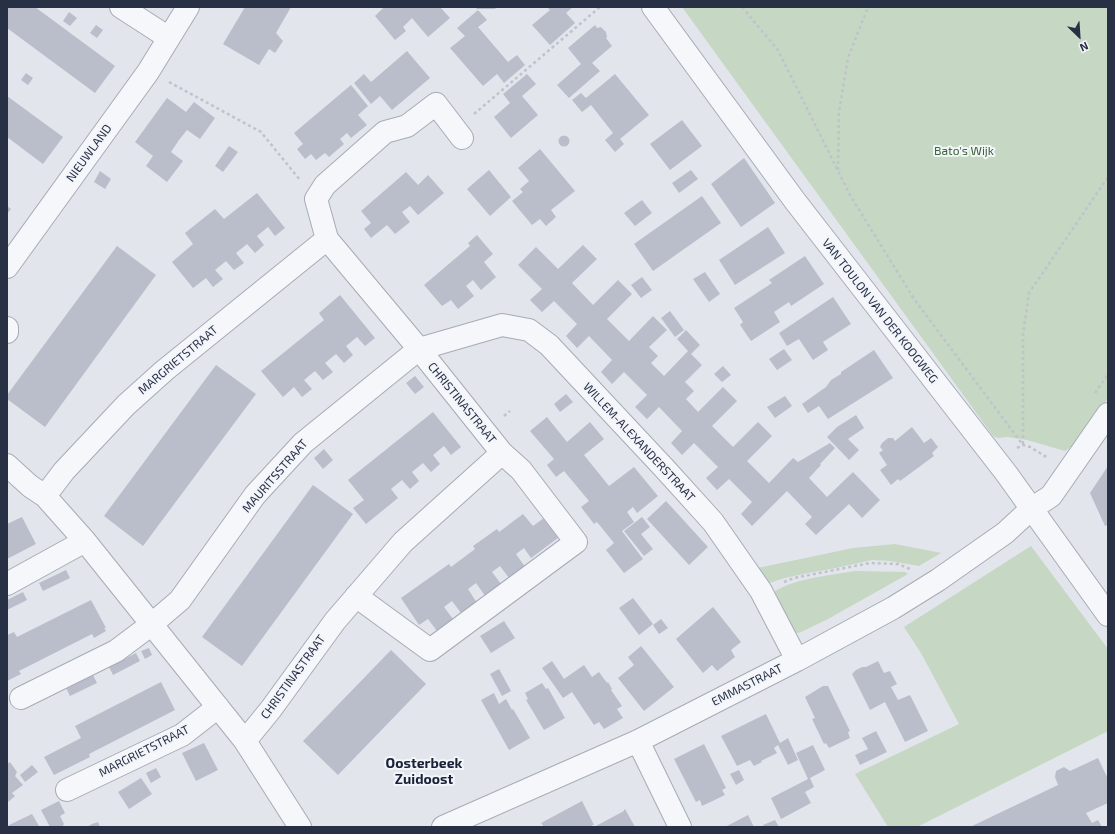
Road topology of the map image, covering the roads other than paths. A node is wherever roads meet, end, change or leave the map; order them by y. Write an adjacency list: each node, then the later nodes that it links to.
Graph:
1 (121, 7): 4 (street)
2 (188, 7): 4 (street, NIEUWLAND)
3 (653, 7): 15 (street, VAN TOULON VAN DER KOOGWEG)
4 (169, 38): 7 (street, NIEUWLAND)
5 (459, 133): 6 (street, CHRISTINASTRAAT)
6 (327, 239): 10 (street, CHRISTINASTRAAT); 14 (street, MARGRIETSTRAAT)
7 (7, 267)
8 (7, 328): 9 (street)
9 (7, 332)
10 (419, 349): 12 (street, CHRISTINASTRAAT); 20 (street, MAURITSSTRAAT); 21 (street, WILLEM-ALEXANDERSTRAAT)
11 (1108, 414): 15 (street, EMMASTRAAT)
12 (502, 453): 18 (street, CHRISTINASTRAAT); 18 (street)
13 (7, 465): 14 (street)
14 (44, 496): 16 (street)
15 (1031, 509): 19 (street, VAN TOULON VAN DER KOOGWEG); 21 (street, EMMASTRAAT)
16 (85, 541): 17 (street); 20 (street)
17 (7, 584)
18 (356, 596): 24 (street, CHRISTINASTRAAT)
19 (1108, 614)
20 (152, 624): 22 (street); 23 (street)
21 (797, 660): 25 (street, EMMASTRAAT)
22 (21, 698)
23 (218, 707): 24 (street); 26 (street, MARGRIETSTRAAT)
24 (245, 741): 27 (street)
25 (638, 741): 28 (street, EMMASTRAAT); 29 (street)
26 (67, 790)
27 (300, 827)
28 (443, 827)
29 (680, 827)

